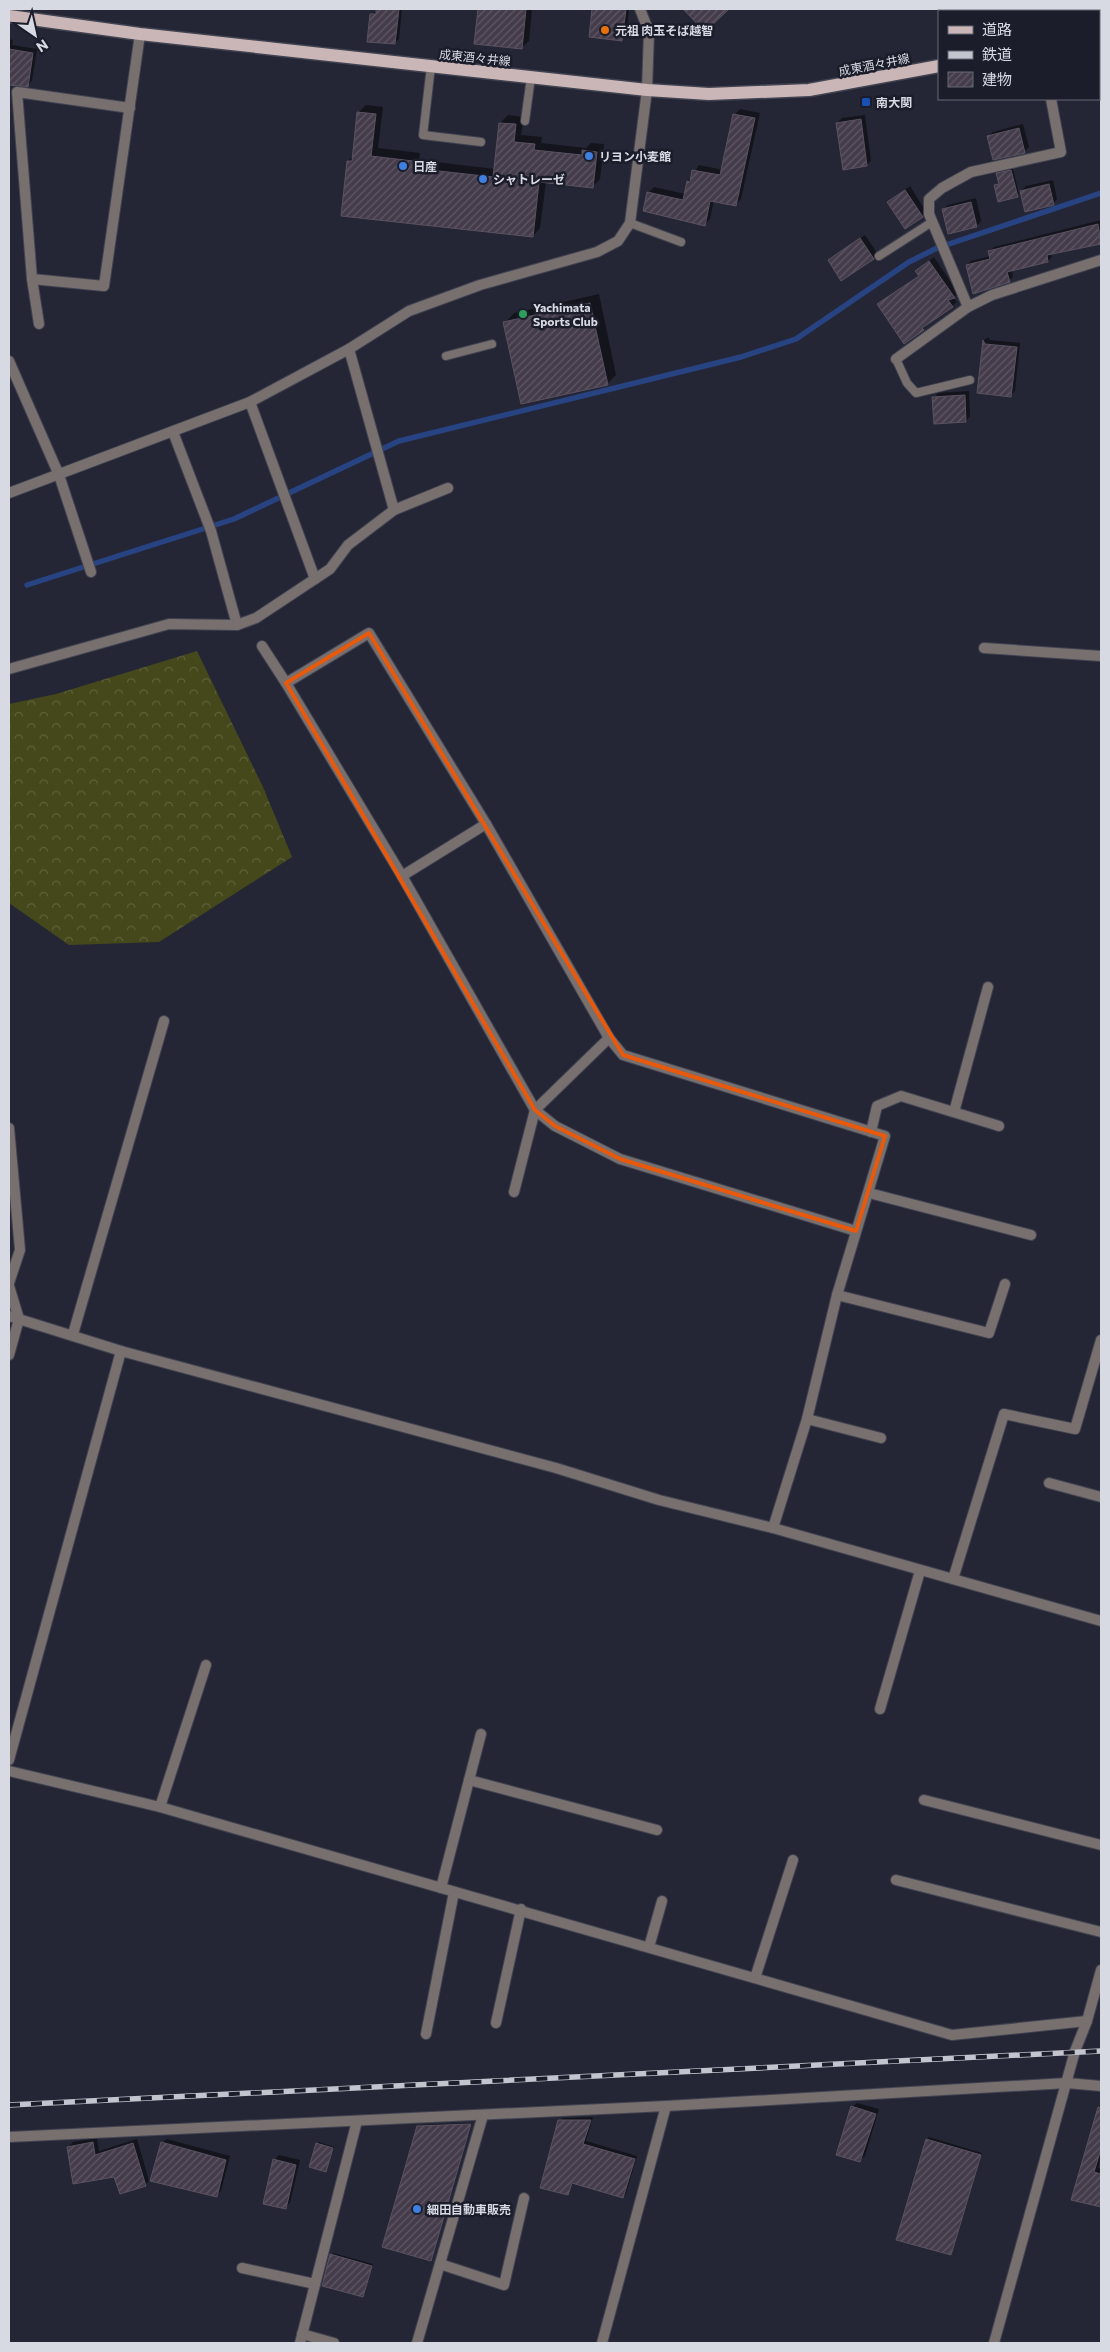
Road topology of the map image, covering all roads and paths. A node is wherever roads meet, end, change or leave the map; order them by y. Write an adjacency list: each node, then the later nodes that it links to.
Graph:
1 (640, 9): 7 (street)
2 (12, 14): 3 (main road, 成東酒々井線)
3 (140, 34): 4 (main road, 成東酒々井線); 9 (street)
4 (431, 66): 6 (main road, 成東酒々井線); 11 (lane)
5 (938, 66): 7 (main road, 成東酒々井線)
6 (531, 77): 7 (main road, 成東酒々井線); 10 (lane)
7 (647, 90): 13 (street)
8 (1051, 100): 12 (street)
9 (130, 108): 17 (street); 17 (street)
10 (525, 121)
11 (481, 142)
12 (932, 222): 15 (lane); 18 (street)
13 (630, 223): 14 (lane); 21 (street)
14 (681, 242)
15 (879, 256)
16 (1101, 260): 18 (street)
17 (32, 279): 19 (street)
18 (968, 307): 23 (street)
19 (39, 324)
20 (492, 344): 22 (lane)
21 (350, 349): 26 (street); 31 (street)
22 (446, 356)
23 (896, 359): 25 (lane)
24 (9, 361): 28 (street)
25 (970, 380)
26 (250, 402): 27 (street); 33 (street)
27 (173, 432): 28 (street); 34 (street)
28 (59, 475): 30 (street); 32 (street)
29 (448, 488): 31 (street)
30 (9, 493)
31 (394, 510): 33 (street)
32 (91, 572)
33 (315, 579): 34 (street)
34 (236, 625): 38 (street)
35 (262, 646): 39 (street)
36 (984, 648): 37 (street)
37 (1101, 656)
38 (9, 669)
39 (286, 683): 40 (street); 41 (street)
40 (486, 824): 41 (street); 44 (street)
41 (402, 876): 45 (street)
42 (988, 987): 46 (street)
43 (164, 1021): 58 (street)
44 (609, 1038): 45 (street); 49 (street)
45 (535, 1110): 50 (street); 52 (street)
46 (954, 1112): 47 (street); 49 (street)
47 (999, 1126)
48 (9, 1128): 54 (street)
49 (871, 1132): 51 (street)
50 (514, 1192)
51 (869, 1193): 52 (street); 53 (street)
52 (856, 1232): 56 (street)
53 (1032, 1235)
54 (9, 1284): 57 (street)
55 (1006, 1284): 56 (street)
56 (837, 1295): 62 (street)
57 (14, 1317): 58 (street); 61 (street)
58 (73, 1334): 60 (street)
59 (1101, 1340): 68 (street)
60 (121, 1350): 66 (street); 73 (street)
61 (9, 1355)
62 (806, 1419): 63 (street); 66 (street)
63 (881, 1438)
64 (1049, 1483): 65 (street)
65 (1101, 1497)
66 (773, 1528): 67 (street)
67 (920, 1570): 68 (street); 71 (street)
68 (954, 1579): 69 (street)
69 (1101, 1621)
70 (206, 1665): 77 (street)
71 (880, 1709)
72 (481, 1734): 75 (street)
73 (9, 1760)
74 (9, 1771): 77 (street)
75 (469, 1780): 78 (street); 82 (street)
76 (924, 1800): 79 (street)
77 (160, 1807): 82 (street)
78 (657, 1830)
79 (1101, 1845)
80 (793, 1860): 89 (street)
81 (896, 1880): 86 (street)
82 (441, 1888): 83 (street)
83 (454, 1892): 85 (street); 92 (street)
84 (662, 1901): 87 (street)
85 (521, 1909): 87 (street); 91 (street)
86 (1101, 1932)
87 (649, 1947): 89 (street)
88 (1101, 1970): 90 (street)
89 (755, 1978): 90 (street)
90 (1087, 2020): 93 (street)
91 (496, 2023)
92 (426, 2034)
93 (1067, 2083): 94 (street); 95 (street); 107 (street)
94 (1101, 2086)
95 (666, 2106): 96 (street); 106 (street)
96 (483, 2115): 97 (street); 100 (street)
97 (357, 2121): 98 (street); 102 (street)
98 (9, 2137)
99 (524, 2198): 100 (street)
100 (440, 2264): 105 (street)
101 (242, 2268): 102 (street)
102 (315, 2284): 103 (street)
103 (301, 2339): 104 (street)
104 (334, 2343)
105 (417, 2343)
106 (602, 2343)
107 (994, 2343)

